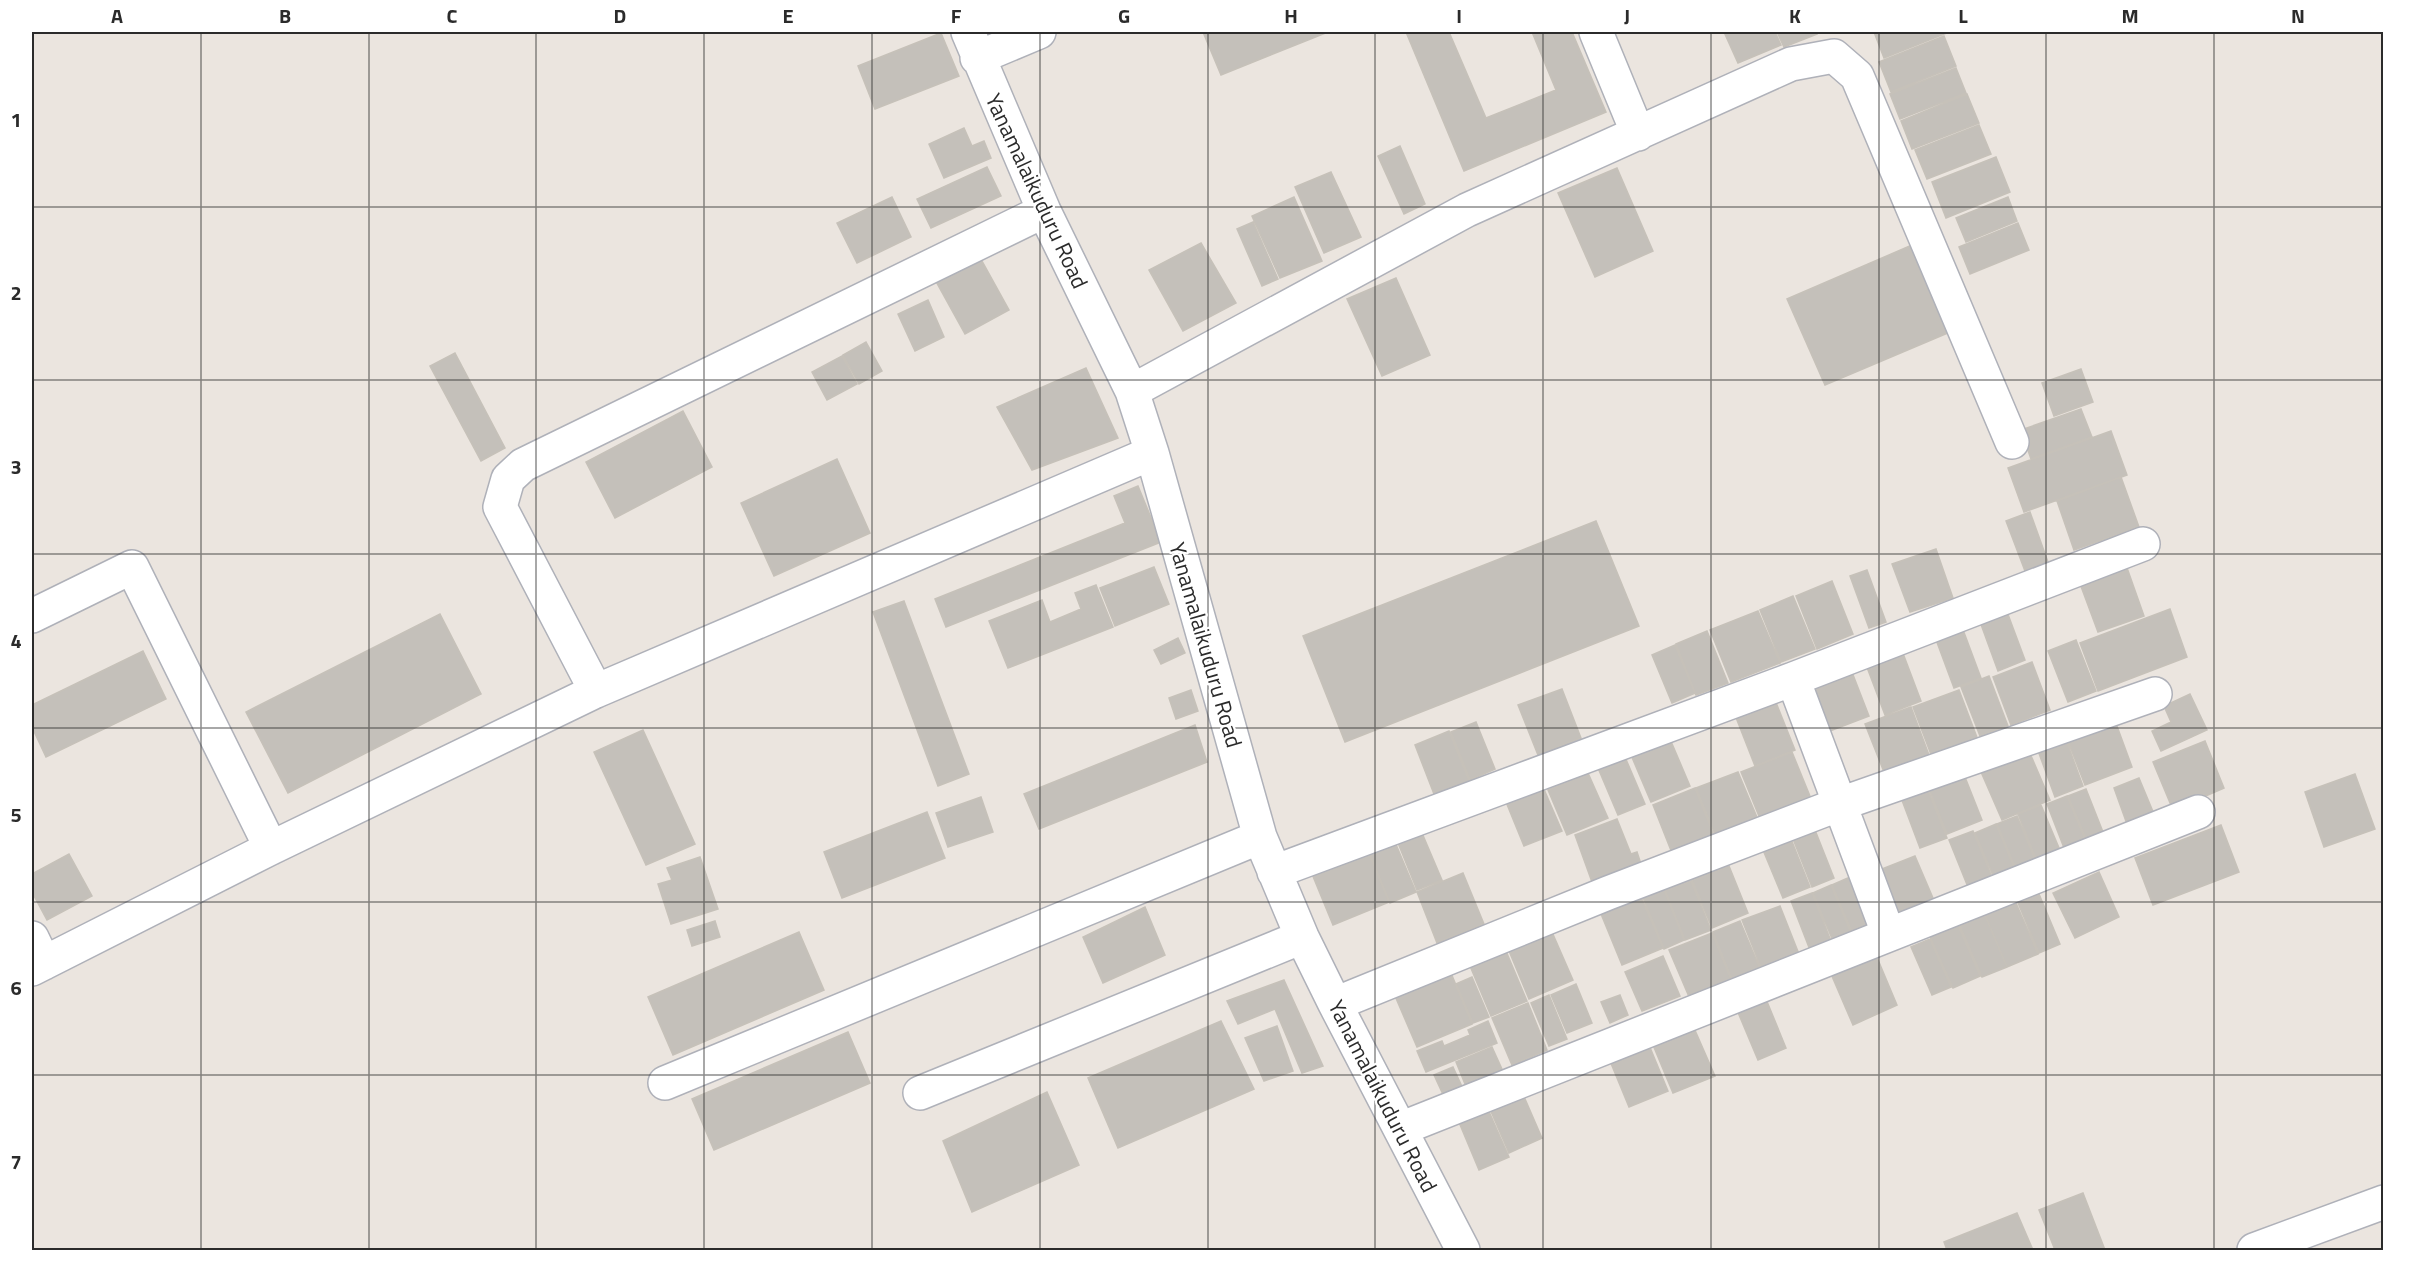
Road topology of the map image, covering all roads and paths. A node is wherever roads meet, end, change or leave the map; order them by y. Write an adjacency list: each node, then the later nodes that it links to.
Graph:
1 (1039, 32): 3 (street)
2 (1596, 32): 4 (street)
3 (972, 45): 5 (street, Yanamalaikuduru Road)
4 (1638, 134): 6 (street); 7 (street)
5 (1044, 212): 6 (street, Yanamalaikuduru Road); 12 (street)
6 (1132, 391): 8 (street, Yanamalaikuduru Road)
7 (2012, 442)
8 (1152, 453): 12 (street); 16 (street, Yanamalaikuduru Road)
9 (2143, 544): 11 (street)
10 (32, 616): 17 (street)
11 (1792, 680): 14 (street); 18 (street)
12 (596, 691): 17 (street)
13 (2156, 693): 14 (street)
14 (1840, 804): 19 (street); 22 (street)
15 (2198, 812): 19 (street)
16 (1260, 837): 18 (street, Yanamalaikuduru Road); 23 (street)
17 (271, 848): 21 (street)
18 (1274, 872): 20 (street, Yanamalaikuduru Road)
19 (1888, 933): 25 (street)
20 (1302, 937): 22 (street, Yanamalaikuduru Road); 24 (street)
21 (36, 957)
22 (1335, 1004): 25 (street, Yanamalaikuduru Road)
23 (665, 1083)
24 (920, 1094)
25 (1400, 1129): 27 (street, Yanamalaikuduru Road)
26 (2384, 1202): 28 (street)
27 (1463, 1251)
28 (2254, 1251)

